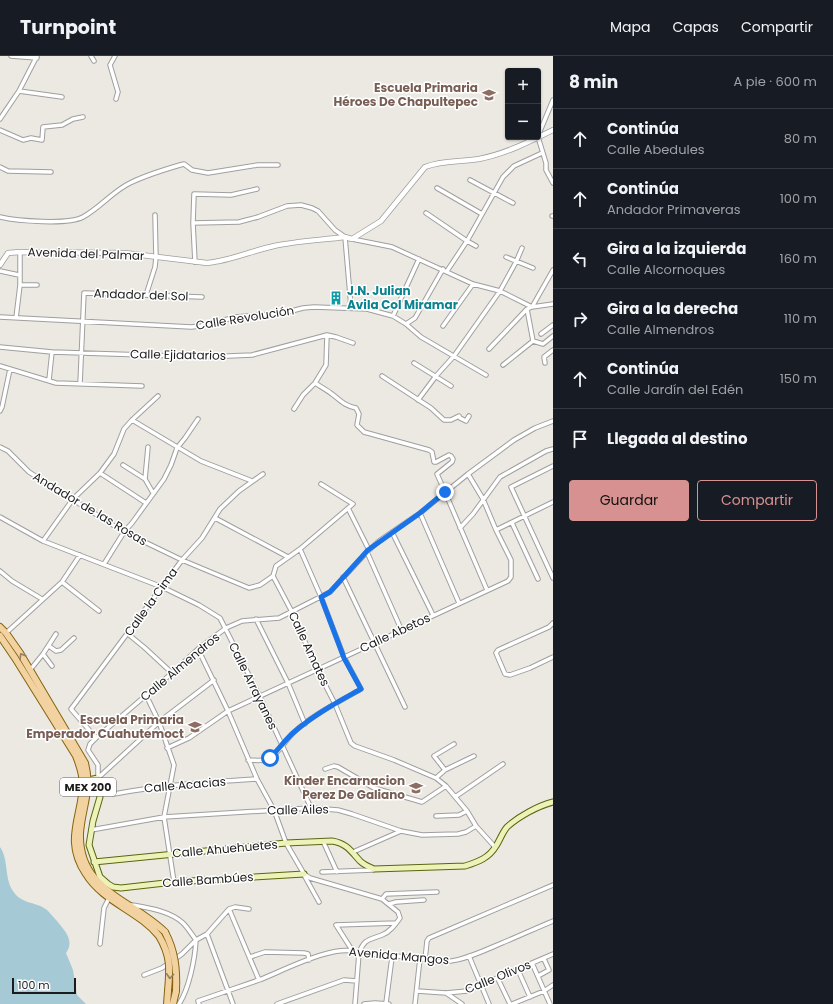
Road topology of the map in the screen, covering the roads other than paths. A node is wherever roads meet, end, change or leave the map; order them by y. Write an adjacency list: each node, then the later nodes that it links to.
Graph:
1 (11, 56): 3 (street)
2 (115, 56): 6 (street)
3 (37, 57): 4 (street)
4 (19, 92): 5 (street); 9 (street)
5 (62, 97)
6 (116, 99)
7 (553, 100): 11 (street)
8 (83, 117): 10 (street)
9 (0, 119)
10 (0, 130)
11 (541, 130)
12 (553, 130): 13 (street)
13 (541, 136)
14 (532, 140): 32 (street)
15 (539, 140): 16 (street)
16 (542, 152): 21 (street); 24 (street)
17 (278, 165): 29 (street)
18 (0, 167): 19 (street)
19 (51, 172)
20 (470, 180): 24 (street)
21 (553, 183)
22 (437, 188): 27 (street)
23 (257, 189): 30 (street)
24 (493, 193): 25 (street); 27 (street)
25 (512, 203)
26 (426, 213): 33 (street)
27 (482, 214): 33 (street)
28 (155, 215): 37 (street)
29 (0, 218)
30 (193, 223): 31 (street); 40 (street)
31 (345, 237): 32 (street, Avenida del Palmar); 40 (street, Avenida del Palmar); 56 (street)
32 (352, 238): 39 (street, Avenida del Palmar)
33 (467, 241): 34 (street); 47 (street)
34 (476, 246)
35 (522, 248): 41 (street)
36 (20, 252): 37 (street, Avenida del Palmar); 42 (street, Avenida del Palmar); 48 (street)
37 (156, 257): 40 (street, Avenida del Palmar); 53 (street)
38 (506, 258): 41 (street)
39 (419, 259): 44 (street, Avenida del Palmar); 59 (street)
40 (195, 262)
41 (516, 262): 43 (street); 52 (street)
42 (0, 265)
43 (533, 268)
44 (443, 269): 47 (street, Avenida del Palmar); 63 (street)
45 (553, 270): 57 (street)
46 (0, 271): 48 (street)
47 (447, 271): 49 (street, Avenida del Palmar)
48 (19, 275): 50 (street)
49 (473, 284): 52 (street, Avenida del Palmar); 65 (street)
50 (20, 285): 51 (street); 61 (street)
51 (37, 285)
52 (500, 291): 57 (street, Avenida del Palmar); 76 (street)
53 (146, 294): 54 (street, Andador del Sol); 62 (street, Andador del Sol)
54 (202, 297)
55 (553, 304): 57 (street)
56 (352, 307): 59 (street, Calle Revolución); 62 (street, Calle Revolución)
57 (532, 307): 58 (street)
58 (527, 310): 69 (street); 72 (street)
59 (393, 316): 63 (street, Calle Revolución)
60 (0, 317): 61 (street, Calle Revolución)
61 (16, 318): 62 (street, Calle Revolución)
62 (82, 322): 75 (street)
63 (406, 324): 76 (street, Calle Revolución)
64 (553, 325): 66 (street)
65 (443, 326)
66 (541, 334)
67 (327, 335): 70 (street); 75 (street, Calle Ejidatarios); 86 (street)
68 (553, 336): 69 (street)
69 (532, 341): 79 (street)
70 (353, 344)
71 (0, 347): 74 (street, Calle Ejidatarios)
72 (489, 349)
73 (553, 350): 78 (street)
74 (52, 352): 75 (street, Calle Ejidatarios); 85 (street)
75 (81, 353): 87 (street)
76 (454, 356): 82 (street, Calle Revolución); 84 (street)
77 (414, 363): 84 (street)
78 (545, 363)
79 (503, 365)
80 (0, 366): 81 (street)
81 (10, 369): 85 (street); 93 (street)
82 (486, 375)
83 (382, 376): 91 (street)
84 (436, 376): 89 (street); 91 (street)
85 (48, 380): 87 (street)
86 (315, 383): 92 (street); 110 (street)
87 (80, 384): 88 (street)
88 (142, 386)
89 (451, 386)
90 (158, 396): 96 (street)
91 (418, 400): 94 (street)
92 (294, 408)
93 (0, 410)
94 (469, 416)
95 (198, 419): 100 (street)
96 (132, 420): 100 (street); 104 (street)
97 (553, 421): 106 (street, Calle Almendros)
98 (0, 447): 112 (street, Andador de las Rosas)
99 (148, 447): 107 (street)
100 (177, 448): 108 (street); 111 (street)
101 (553, 449): 113 (street)
102 (123, 465): 107 (street)
103 (553, 466): 119 (street)
104 (100, 473): 112 (street); 115 (street)
105 (263, 474): 108 (street, Calle la Cima)
106 (468, 474): 110 (street, Calle Almendros); 113 (street)
107 (145, 479): 111 (street)
108 (252, 481): 120 (street, Calle la Cima)
109 (321, 484): 116 (street)
110 (445, 492): 117 (street, Calle Almendros); 122 (street)
111 (153, 493): 115 (street)
112 (73, 499): 124 (street, Andador de las Rosas); 126 (street)
113 (483, 499): 122 (street); 123 (street)
114 (553, 502): 119 (street)
115 (146, 503): 124 (street)
116 (348, 508): 127 (street); 128 (street)
117 (420, 513): 125 (street, Calle Almendros); 143 (street)
118 (0, 516): 126 (street, Calle Arrayanes)
119 (524, 517): 121 (street); 136 (street)
120 (215, 518): 130 (street); 131 (street, Calle la Cima)
121 (512, 523): 123 (street); 137 (street)
122 (460, 528): 140 (street)
123 (496, 530): 140 (street, Calle Abetos)
124 (124, 532): 131 (street, Andador de las Rosas); 132 (street)
125 (392, 532): 128 (street, Calle Almendros); 146 (street)
126 (43, 541): 129 (street, Calle Arrayanes)
127 (300, 549): 130 (street); 141 (street)
128 (368, 551): 135 (street, Calle Almendros); 151 (street)
129 (80, 555): 132 (street, Calle Arrayanes); 138 (street)
130 (288, 557): 134 (street)
131 (182, 560): 134 (street, Andador de las Rosas); 139 (street, Calle la Cima)
132 (104, 564): 139 (street, Calle Arrayanes)
133 (0, 571): 142 (street)
134 (273, 576): 145 (street, Calle Amates)
135 (343, 577): 141 (street, Calle Almendros); 156 (street)
136 (553, 578)
137 (538, 579)
138 (62, 582): 142 (street); 144 (street)
139 (162, 587): 150 (street, Calle Arrayanes); 154 (street, Calle la Cima)
140 (486, 590): 143 (street, Calle Abetos)
141 (321, 597): 145 (street, Calle Almendros); 161 (street)
142 (42, 599): 152 (street)
143 (459, 603): 146 (street, Calle Abetos)
144 (99, 611)
145 (292, 612): 147 (street, Calle Almendros); 163 (street, Calle Amates)
146 (433, 615): 151 (street, Calle Abetos)
147 (256, 619): 150 (street, Calle Almendros); 167 (street)
148 (552, 624): 160 (street)
149 (0, 627): 152 (main road, MEX 200)
150 (226, 628): 158 (street, Calle Almendros); 169 (street, Calle Arrayanes)
151 (401, 629): 156 (street, Calle Abetos)
152 (3, 634): 164 (main road, MEX 200, one-way to 152); 214 (main road, MEX 200)
153 (56, 634): 157 (street)
154 (128, 634): 165 (street); 175 (street, Calle la Cima)
155 (74, 638): 157 (street)
156 (374, 642): 161 (street, Calle Abetos); 171 (street)
157 (49, 646): 159 (street)
158 (198, 649): 165 (street, Calle Almendros); 166 (street)
159 (43, 654): 162 (street); 164 (street)
160 (553, 657)
161 (344, 658): 163 (street, Calle Abetos); 170 (street)
162 (52, 666)
163 (316, 669): 167 (street, Calle Abetos); 170 (street, Calle Amates)
164 (30, 670): 187 (main road, MEX 200)
165 (172, 673): 168 (street, Calle Almendros)
166 (214, 680): 172 (street); 173 (street)
167 (288, 683): 169 (street, Calle Abetos); 174 (street)
168 (146, 695): 173 (street); 175 (street, Calle Almendros)
169 (260, 697): 172 (street, Calle Abetos); 177 (street, Calle Arrayanes)
170 (335, 704): 174 (street); 185 (street, Calle Amates)
171 (405, 707)
172 (228, 711): 178 (street, Calle Abetos); 180 (street)
173 (159, 722): 178 (street); 184 (street)
174 (305, 724): 177 (street)
175 (96, 738): 184 (street)
176 (454, 744): 183 (street)
177 (282, 746): 180 (street); 193 (street, Calle Arrayanes)
178 (168, 748): 188 (street)
179 (474, 756): 183 (street)
180 (248, 760): 186 (street)
181 (503, 764): 191 (street)
182 (325, 769): 189 (street)
183 (445, 770): 185 (street)
184 (98, 778): 187 (main road); 199 (main road)
185 (436, 778): 189 (street, Calle Amates)
186 (257, 779): 188 (street, Calle Acacias); 194 (street)
187 (88, 780): 219 (main road, MEX 200)
188 (170, 785): 190 (street, Calle Acacias); 197 (street)
189 (446, 786): 191 (street, Calle Amates)
190 (114, 794)
191 (455, 798): 195 (street, Calle Amates)
192 (553, 802): 203 (main road)
193 (311, 808): 194 (street, Calle Ailes); 200 (street, Calle Ailes)
194 (274, 810): 197 (street, Calle Ailes); 202 (street)
195 (467, 811): 196 (street); 198 (street, Calle Amates)
196 (436, 816)
197 (164, 817): 199 (street, Calle Ailes); 205 (street)
198 (476, 826): 200 (street, Calle Ailes); 203 (street, Calle Amates)
199 (91, 830): 206 (main road)
200 (401, 832): 204 (street)
201 (323, 841): 202 (main road, Calle Ahuehuetes); 204 (main road, Calle Ahuehuetes); 209 (street)
202 (286, 843): 205 (main road, Calle Ahuehuetes); 210 (street)
203 (495, 848): 207 (main road)
204 (353, 852): 207 (main road, Calle Ahuehuetes)
205 (170, 854): 206 (main road, Calle Ahuehuetes); 211 (street)
206 (94, 862): 211 (main road, Calle Bambúes)
207 (374, 870): 209 (street)
208 (322, 872): 209 (street)
209 (338, 872)
210 (304, 874): 211 (main road, Calle Bambúes); 215 (street); 217 (street)
211 (174, 882)
212 (553, 885): 237 (street)
213 (437, 892): 215 (street)
214 (109, 898): 224 (main road, MEX 200); 227 (street)
215 (382, 899): 218 (street)
216 (424, 900): 218 (street)
217 (319, 902)
218 (389, 904): 223 (street)
219 (129, 905): 224 (main road, MEX 200); 226 (street)
220 (229, 909): 221 (street); 225 (street); 233 (street)
221 (249, 909)
222 (553, 921): 232 (street, Avenida Mangos)
223 (396, 923): 228 (street); 229 (street)
224 (162, 934): 253 (main road, MEX 200, one-way to 253, bridge); 254 (main road, MEX 200, bridge)
225 (206, 934): 226 (street); 247 (street)
226 (196, 940): 240 (street); 255 (street)
227 (100, 944)
228 (352, 950): 229 (street, Avenida Mangos); 236 (street, Avenida Mangos)
229 (359, 953): 231 (street, Avenida Mangos); 244 (street)
230 (553, 954): 235 (street, Calle Olivos)
231 (392, 956): 234 (street, Avenida Mangos); 260 (street)
232 (469, 956): 237 (street, Avenida Mangos); 246 (street)
233 (250, 957): 236 (street); 243 (street)
234 (420, 958): 237 (street, Avenida Mangos); 248 (street)
235 (544, 958): 238 (street, Calle Olivos); 241 (street)
236 (309, 960): 243 (street, Avenida Mangos)
237 (425, 960)
238 (532, 963): 239 (street, Calle Olivos); 241 (street)
239 (518, 970): 242 (street, Calle Olivos); 251 (street)
240 (144, 975)
241 (538, 976): 249 (street)
242 (498, 979): 246 (street, Calle Olivos); 264 (street)
243 (259, 980): 247 (street, Avenida Mangos)
244 (356, 981): 257 (street); 258 (street)
245 (553, 985): 249 (street)
246 (482, 986): 250 (street, Calle Olivos); 263 (street)
247 (228, 990): 252 (street, Avenida Mangos); 256 (street)
248 (417, 991): 250 (street, Calle Olivos); 261 (street)
249 (544, 991): 251 (street); 265 (street)
250 (446, 993): 262 (street)
251 (530, 997): 264 (street)
252 (198, 1003)
253 (167, 1004)
254 (173, 1004)
255 (179, 1004)
256 (233, 1004)
257 (277, 1004)
258 (355, 1004)
259 (364, 1004): 260 (street)
260 (387, 1004)
261 (416, 1004)
262 (462, 1004)
263 (489, 1004)
264 (511, 1004)
265 (551, 1004)

